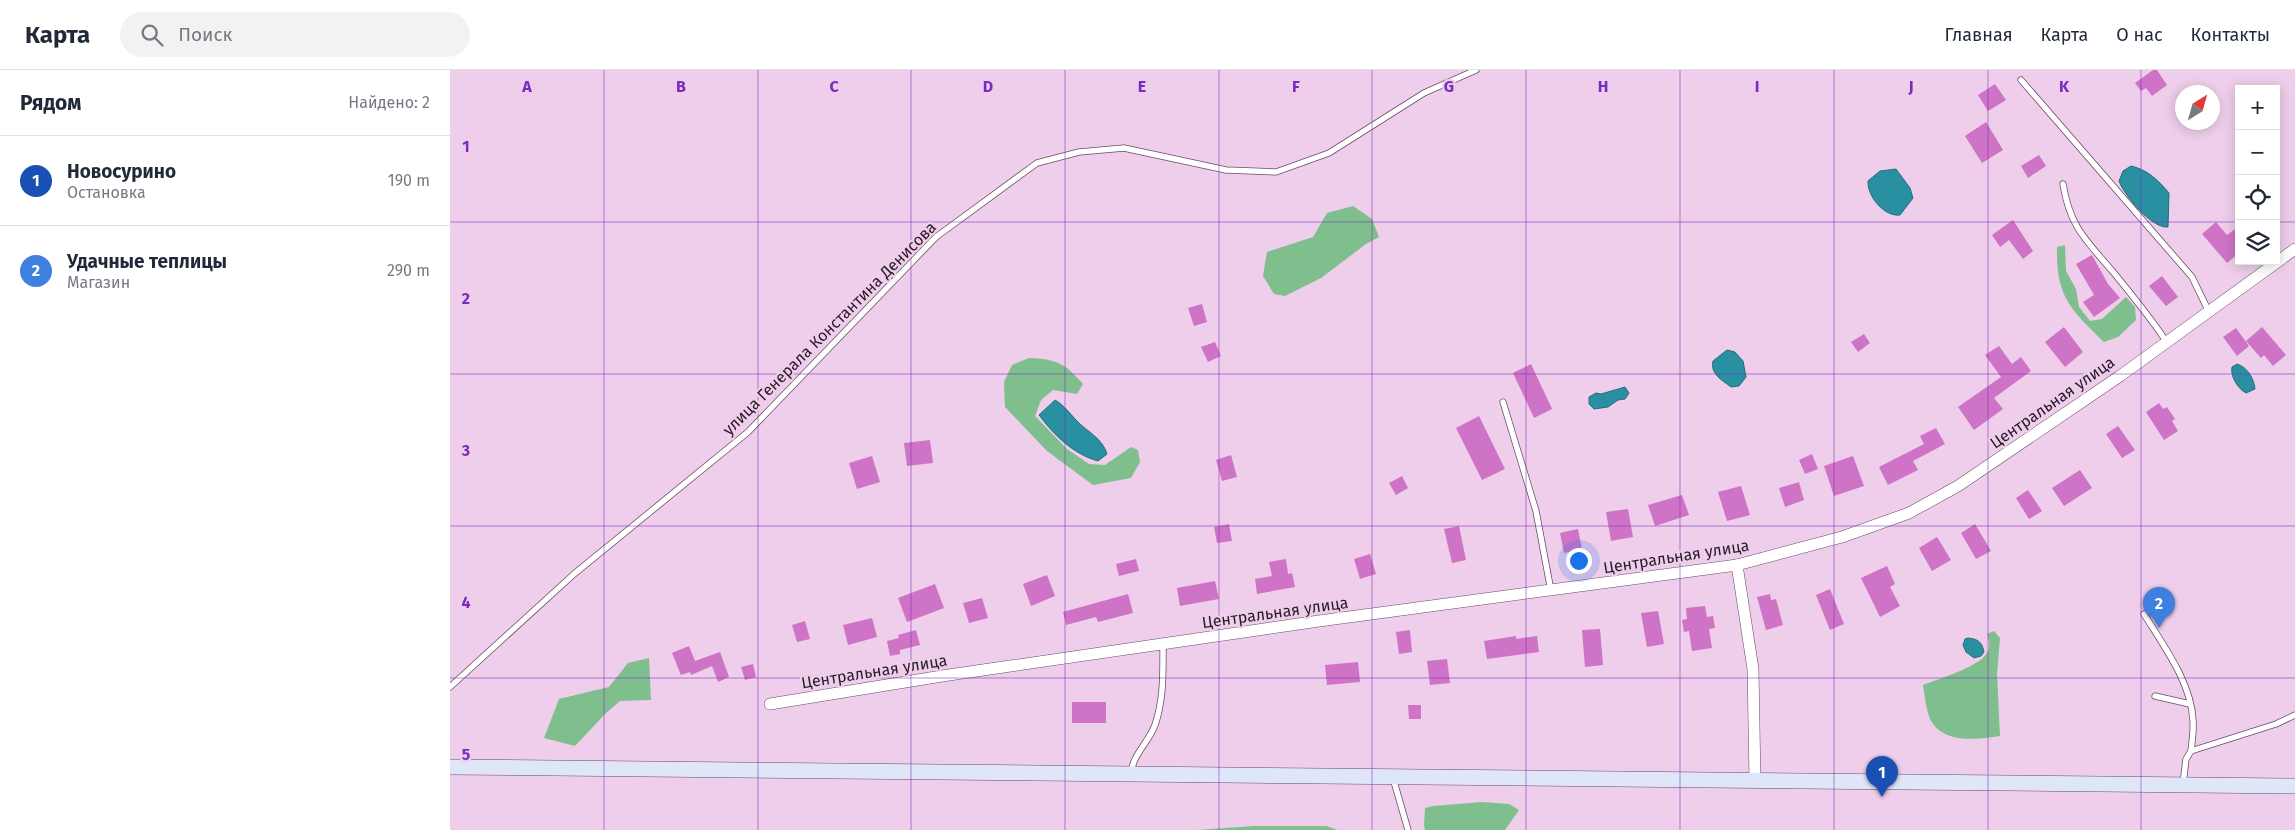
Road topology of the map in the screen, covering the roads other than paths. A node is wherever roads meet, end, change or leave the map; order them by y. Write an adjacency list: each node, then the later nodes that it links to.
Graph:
1 (1476, 70): 12 (lane, улица Генерала Константина Денисова)
2 (2021, 80): 5 (lane)
3 (2063, 184): 6 (lane)
4 (2295, 249): 5 (street, Центральная улица)
5 (2208, 310): 6 (street, Центральная улица)
6 (2166, 341): 8 (street, Центральная улица)
7 (1503, 402): 9 (lane)
8 (1737, 565): 9 (street, Центральная улица); 21 (street)
9 (1551, 591): 11 (street, Центральная улица)
10 (2144, 614): 15 (lane)
11 (1163, 644): 14 (street, Центральная улица); 19 (lane)
12 (450, 687)
13 (2155, 696): 15 (lane)
14 (770, 704)
15 (2190, 704): 17 (lane)
16 (2295, 715): 17 (lane)
17 (2191, 751): 22 (lane)
18 (450, 767): 19 (main road)
19 (1131, 774): 20 (main road)
20 (1393, 778): 21 (main road); 24 (lane)
21 (1755, 780): 22 (main road)
22 (2183, 784): 23 (main road)
23 (2295, 786)
24 (1408, 830)

